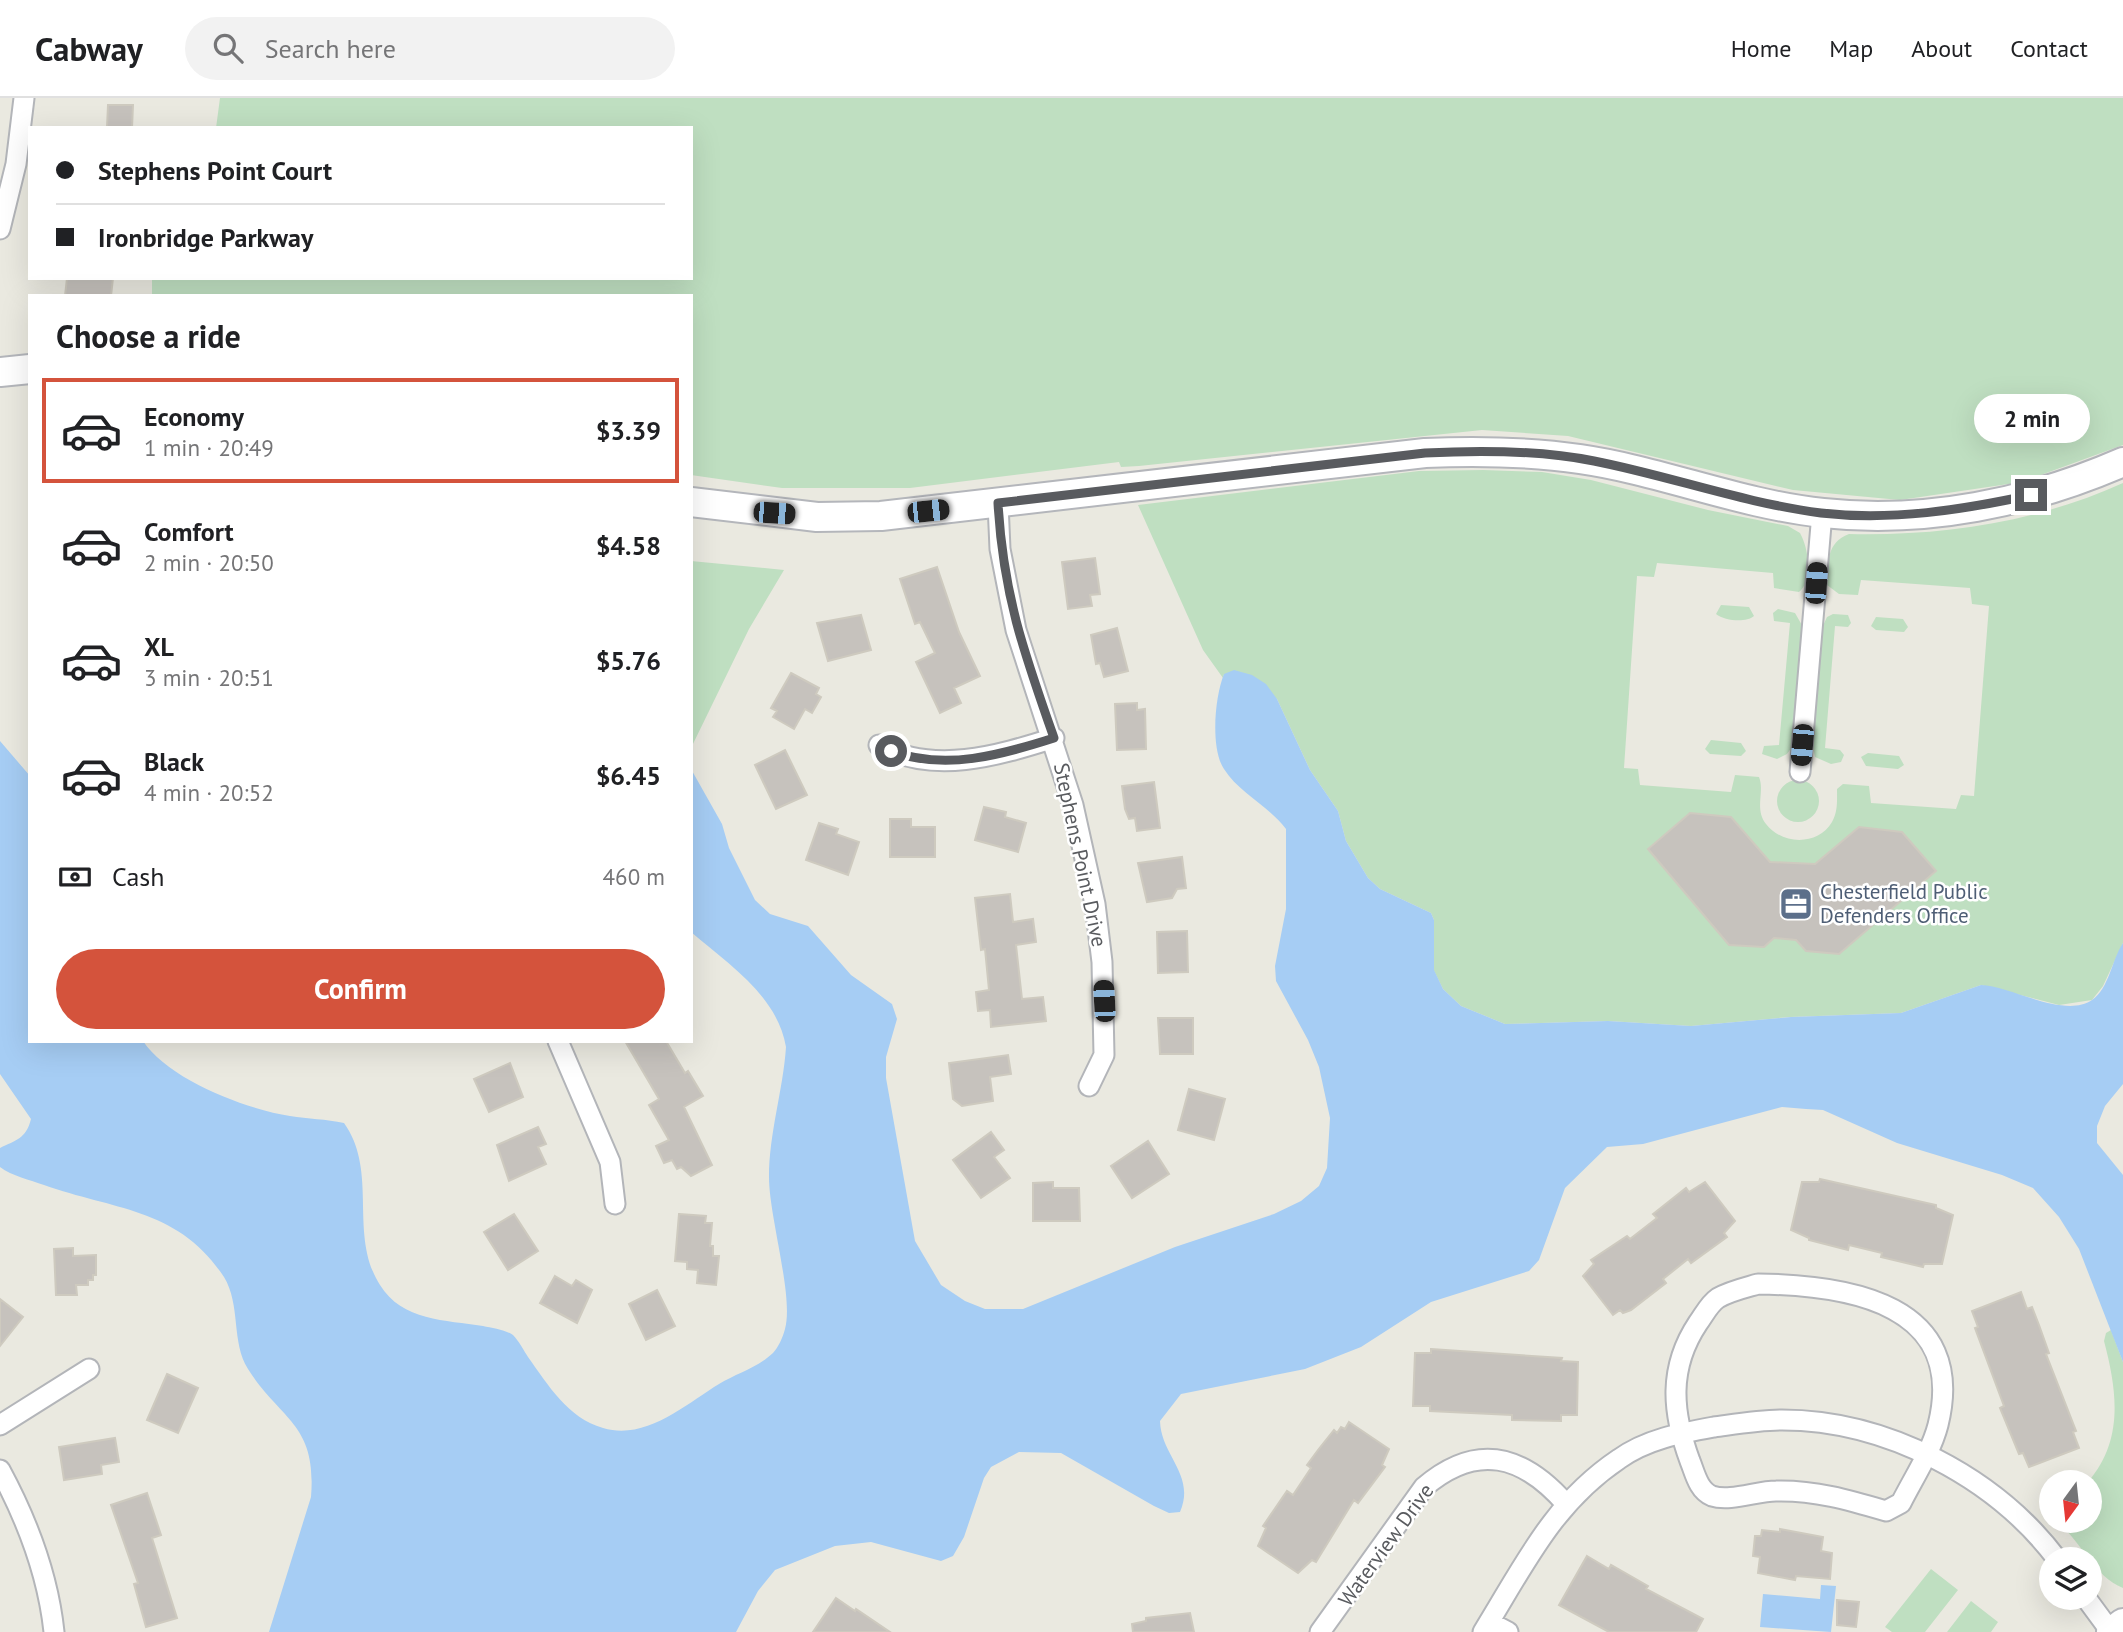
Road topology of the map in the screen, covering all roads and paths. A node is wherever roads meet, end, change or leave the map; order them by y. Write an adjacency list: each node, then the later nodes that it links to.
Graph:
1 (24, 98): 2 (street)
2 (0, 229)
3 (28, 369): 4 (street)
4 (0, 372)
5 (2123, 462): 8 (street)
6 (693, 502): 7 (street)
7 (998, 503): 8 (street); 9 (street, Stephens Point Drive)
8 (1822, 513): 11 (street)
9 (1054, 738): 10 (street); 13 (street, Stephens Point Drive)
10 (878, 745)
11 (1800, 772)
12 (559, 1043): 14 (street)
13 (1089, 1086)
14 (615, 1203)
15 (89, 1369): 16 (street)
16 (0, 1424)
17 (1681, 1432): 18 (street); 18 (street); 18 (street); 20 (street)
18 (1924, 1455): 21 (street)
19 (0, 1470): 25 (street)
20 (1566, 1504): 24 (street); 26 (street, Waterview Drive)
21 (2046, 1547)
22 (2095, 1610): 28 (street)
23 (2123, 1623): 28 (street)
24 (1486, 1627): 27 (street)
25 (54, 1632)
26 (1320, 1632)
27 (1508, 1632)
28 (2111, 1632)

